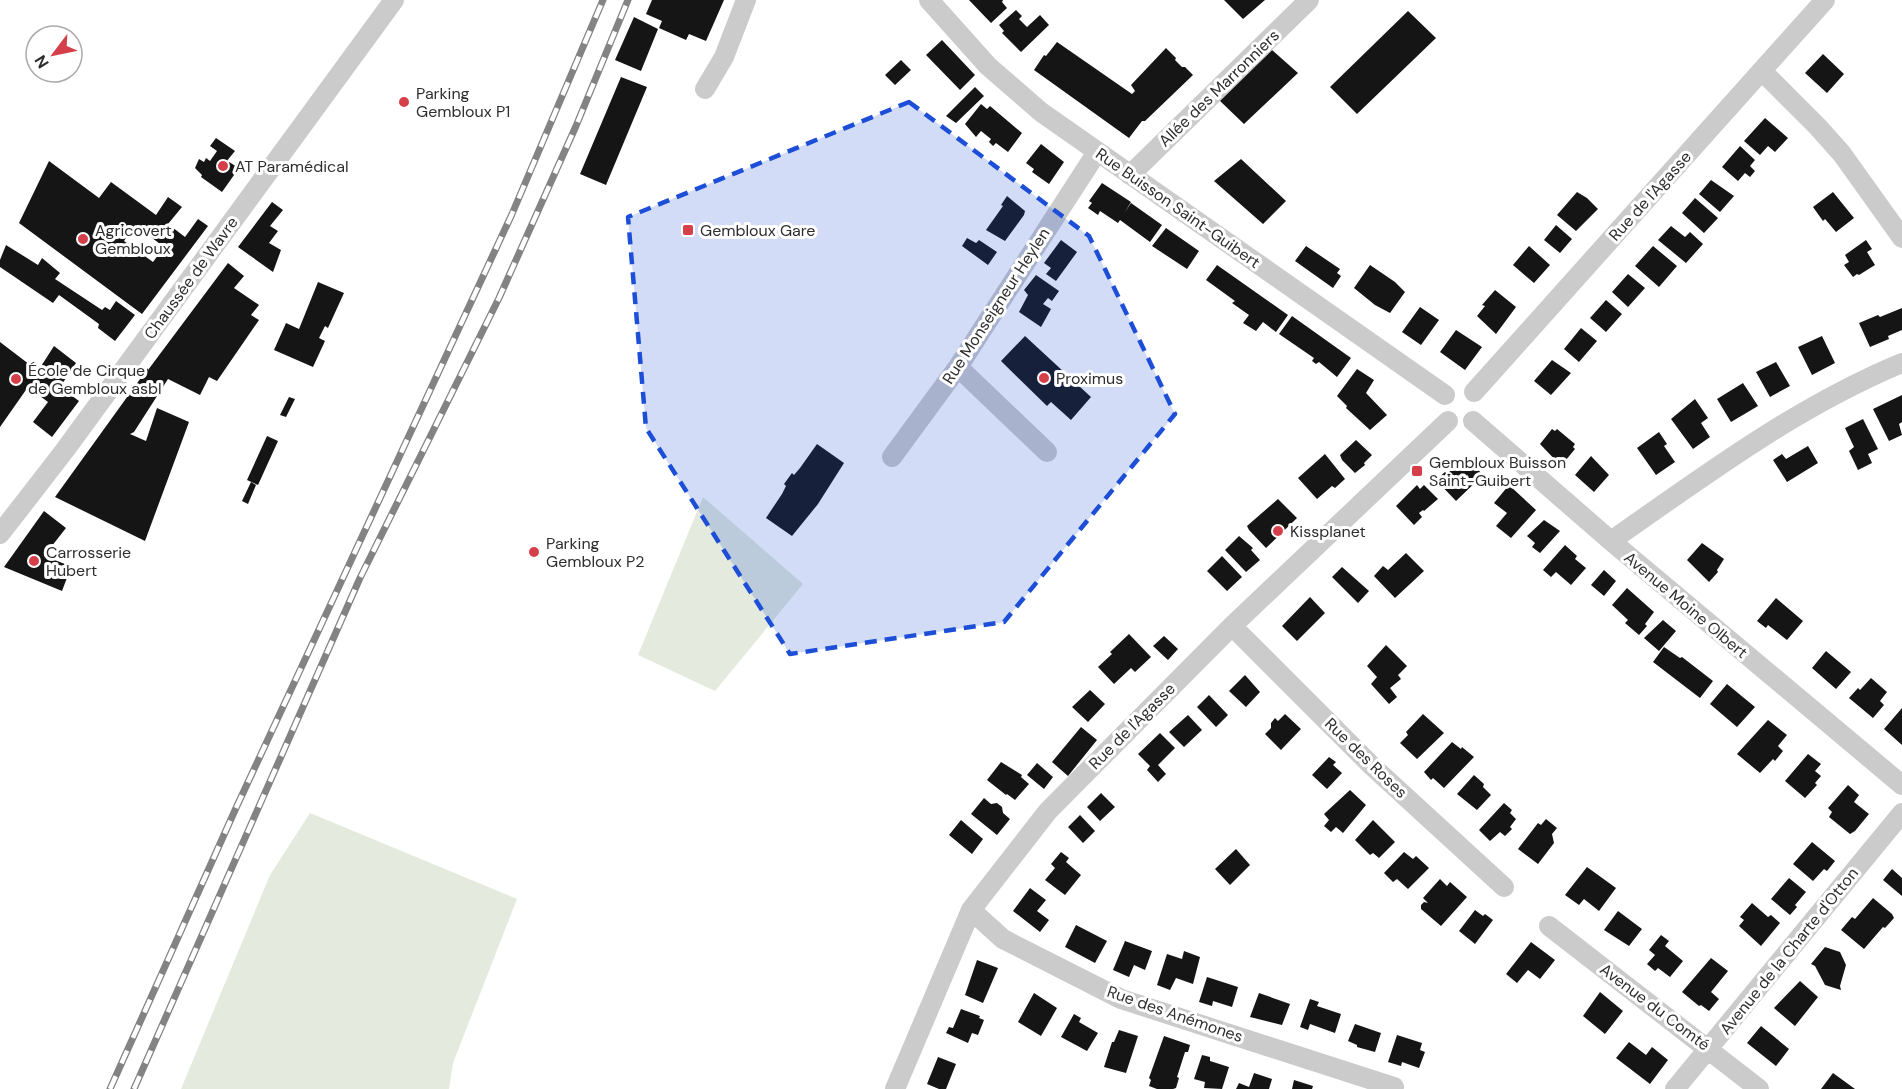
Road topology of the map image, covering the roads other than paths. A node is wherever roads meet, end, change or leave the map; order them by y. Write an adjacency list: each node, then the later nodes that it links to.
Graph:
1 (393, 0): 19 (street, Chaussée de Wavre)
2 (746, 0): 7 (street)
3 (929, 0): 8 (street, Rue Buisson Saint-Guibert)
4 (1309, 0): 9 (street, Allée des Marronniers)
5 (1825, 0): 6 (street, Rue de l'Agasse)
6 (1762, 71): 10 (street); 13 (street, Rue de l'Agasse)
7 (705, 89)
8 (1097, 152): 9 (street, Rue Buisson Saint-Guibert); 12 (street, Rue Monseigneur Heylen)
9 (1130, 175): 14 (street, Rue Buisson Saint-Guibert)
10 (1902, 238)
11 (1902, 363): 20 (street)
12 (958, 367): 17 (street); 18 (street, Rue Monseigneur Heylen)
13 (1474, 392): 14 (street); 16 (street)
14 (1445, 395): 15 (street)
15 (1448, 421): 16 (street); 21 (street, Rue de l'Agasse)
16 (1473, 421): 20 (street, Avenue Moine Olbert)
17 (1047, 452)
18 (892, 457)
19 (0, 534)
20 (1611, 541): 22 (street, Avenue Moine Olbert)
21 (1232, 626): 24 (street, Rue des Roses); 25 (street, Rue de l'Agasse)
22 (1902, 785)
23 (1902, 813): 27 (street, Avenue de la Charte d'Otton)
24 (1504, 887)
25 (971, 910): 28 (street, Rue des Anémones); 29 (street, Rue de l'Agasse)
26 (1549, 927): 27 (street, Avenue du Comté)
27 (1709, 1048): 30 (street, Avenue de la Charte d'Otton); 31 (street, Avenue du Comté)
28 (1394, 1087)
29 (895, 1089)
30 (1675, 1089)
31 (1760, 1089)

